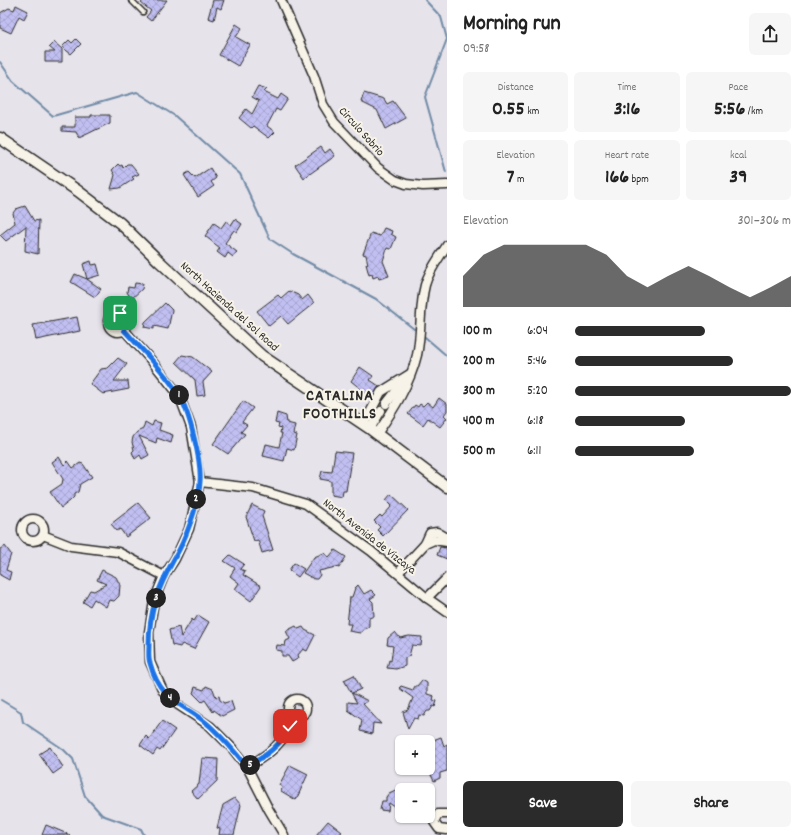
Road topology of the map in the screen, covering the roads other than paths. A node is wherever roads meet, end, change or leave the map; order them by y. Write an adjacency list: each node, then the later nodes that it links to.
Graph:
1 (131, 0): 3 (lane)
2 (281, 0): 5 (street, Circulo Sobrio)
3 (143, 12)
4 (0, 138): 9 (street, North Hacienda del Sol Road)
5 (447, 185)
6 (447, 244): 8 (street)
7 (124, 330): 10 (street)
8 (410, 374): 9 (street); 9 (street); 9 (street)
9 (370, 429): 11 (street, North Hacienda del Sol Road)
10 (200, 482): 16 (street, North Avenida de Vizcaya); 17 (street)
11 (447, 487)
12 (43, 535): 17 (street)
13 (447, 538): 15 (street)
14 (447, 542): 15 (street)
15 (425, 544): 16 (street)
16 (398, 573): 19 (street, North Avenida de Vizcaya)
17 (164, 576): 22 (street)
18 (447, 578): 19 (street)
19 (427, 598): 20 (street, North Avenida de Vizcaya)
20 (447, 612)
21 (294, 717): 22 (street)
22 (247, 767): 25 (street)
23 (447, 814): 24 (street)
24 (446, 832)
25 (284, 835)

